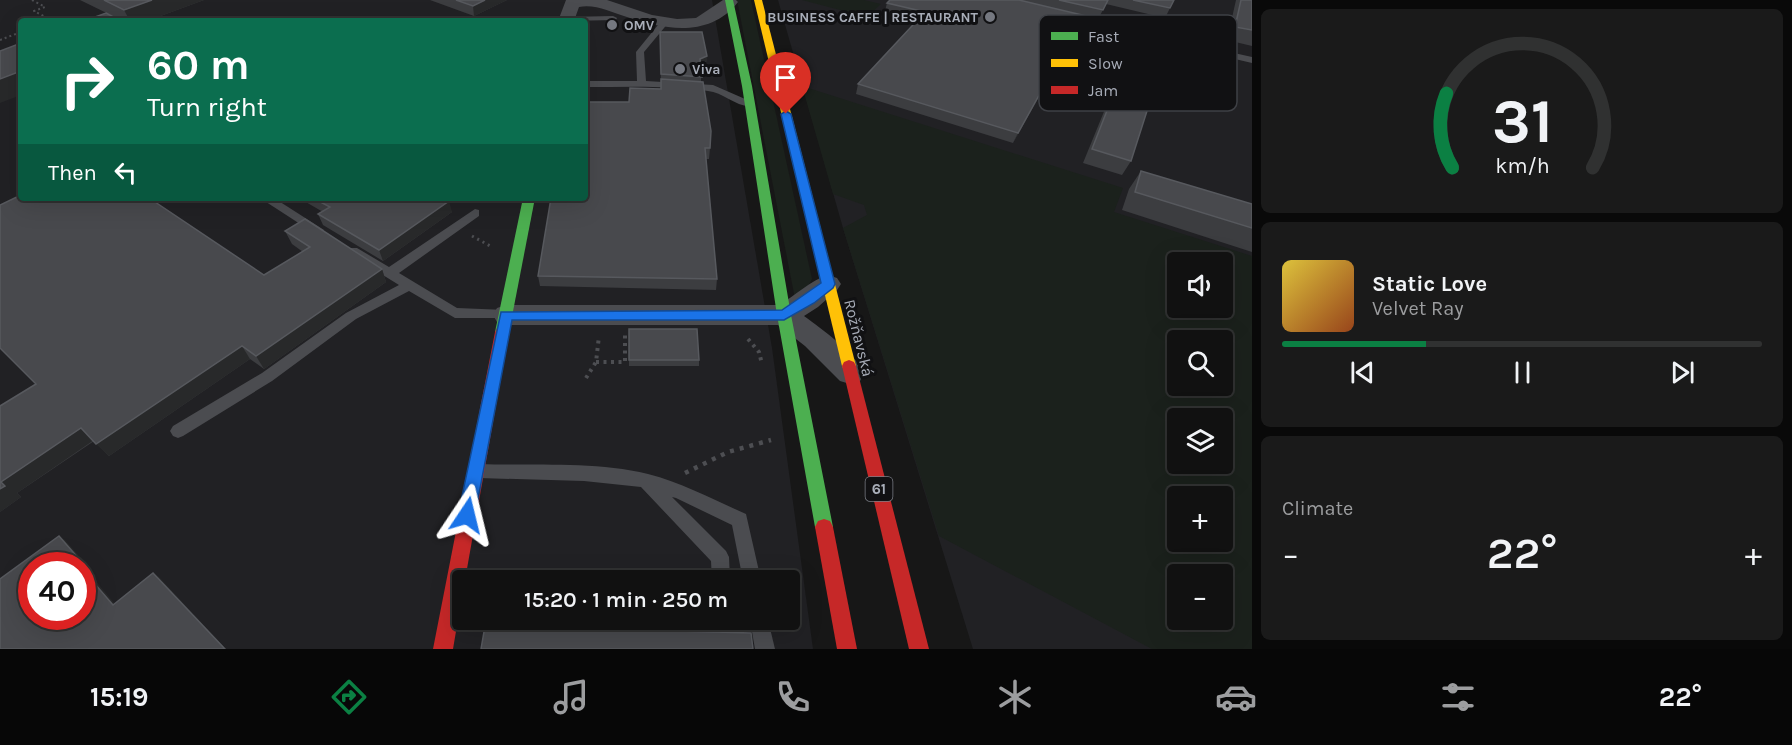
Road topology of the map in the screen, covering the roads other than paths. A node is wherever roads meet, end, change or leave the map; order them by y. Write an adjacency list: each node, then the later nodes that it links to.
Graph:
1 (592, 0): 4 (street); 7 (street)
2 (758, 0): 17 (main road, Rožňavská / 61)
3 (730, 1): 7 (street); 12 (main road)
4 (568, 18)
5 (613, 18): 6 (lane)
6 (588, 19)
7 (665, 22): 11 (lane)
8 (1237, 57): 9 (lane)
9 (1252, 60)
10 (588, 84): 11 (lane)
11 (642, 84): 12 (lane)
12 (748, 104): 20 (main road)
13 (271, 201): 16 (lane)
14 (528, 201): 19 (main road)
15 (475, 213): 16 (lane)
16 (390, 273): 18 (lane)
17 (828, 284): 20 (street); 21 (main road, Rožňavská / 61)
18 (407, 286): 19 (lane); 22 (lane)
19 (506, 315): 20 (street); 23 (main road)
20 (784, 315): 21 (street); 30 (main road)
21 (850, 373): 31 (main road, Rožňavská / 61)
22 (178, 431)
23 (475, 470): 24 (lane); 28 (main road)
24 (653, 484): 25 (lane); 26 (lane)
25 (721, 570)
26 (750, 570)
27 (761, 630): 29 (lane)
28 (443, 649)
29 (765, 649)
30 (847, 649)
31 (919, 649)

